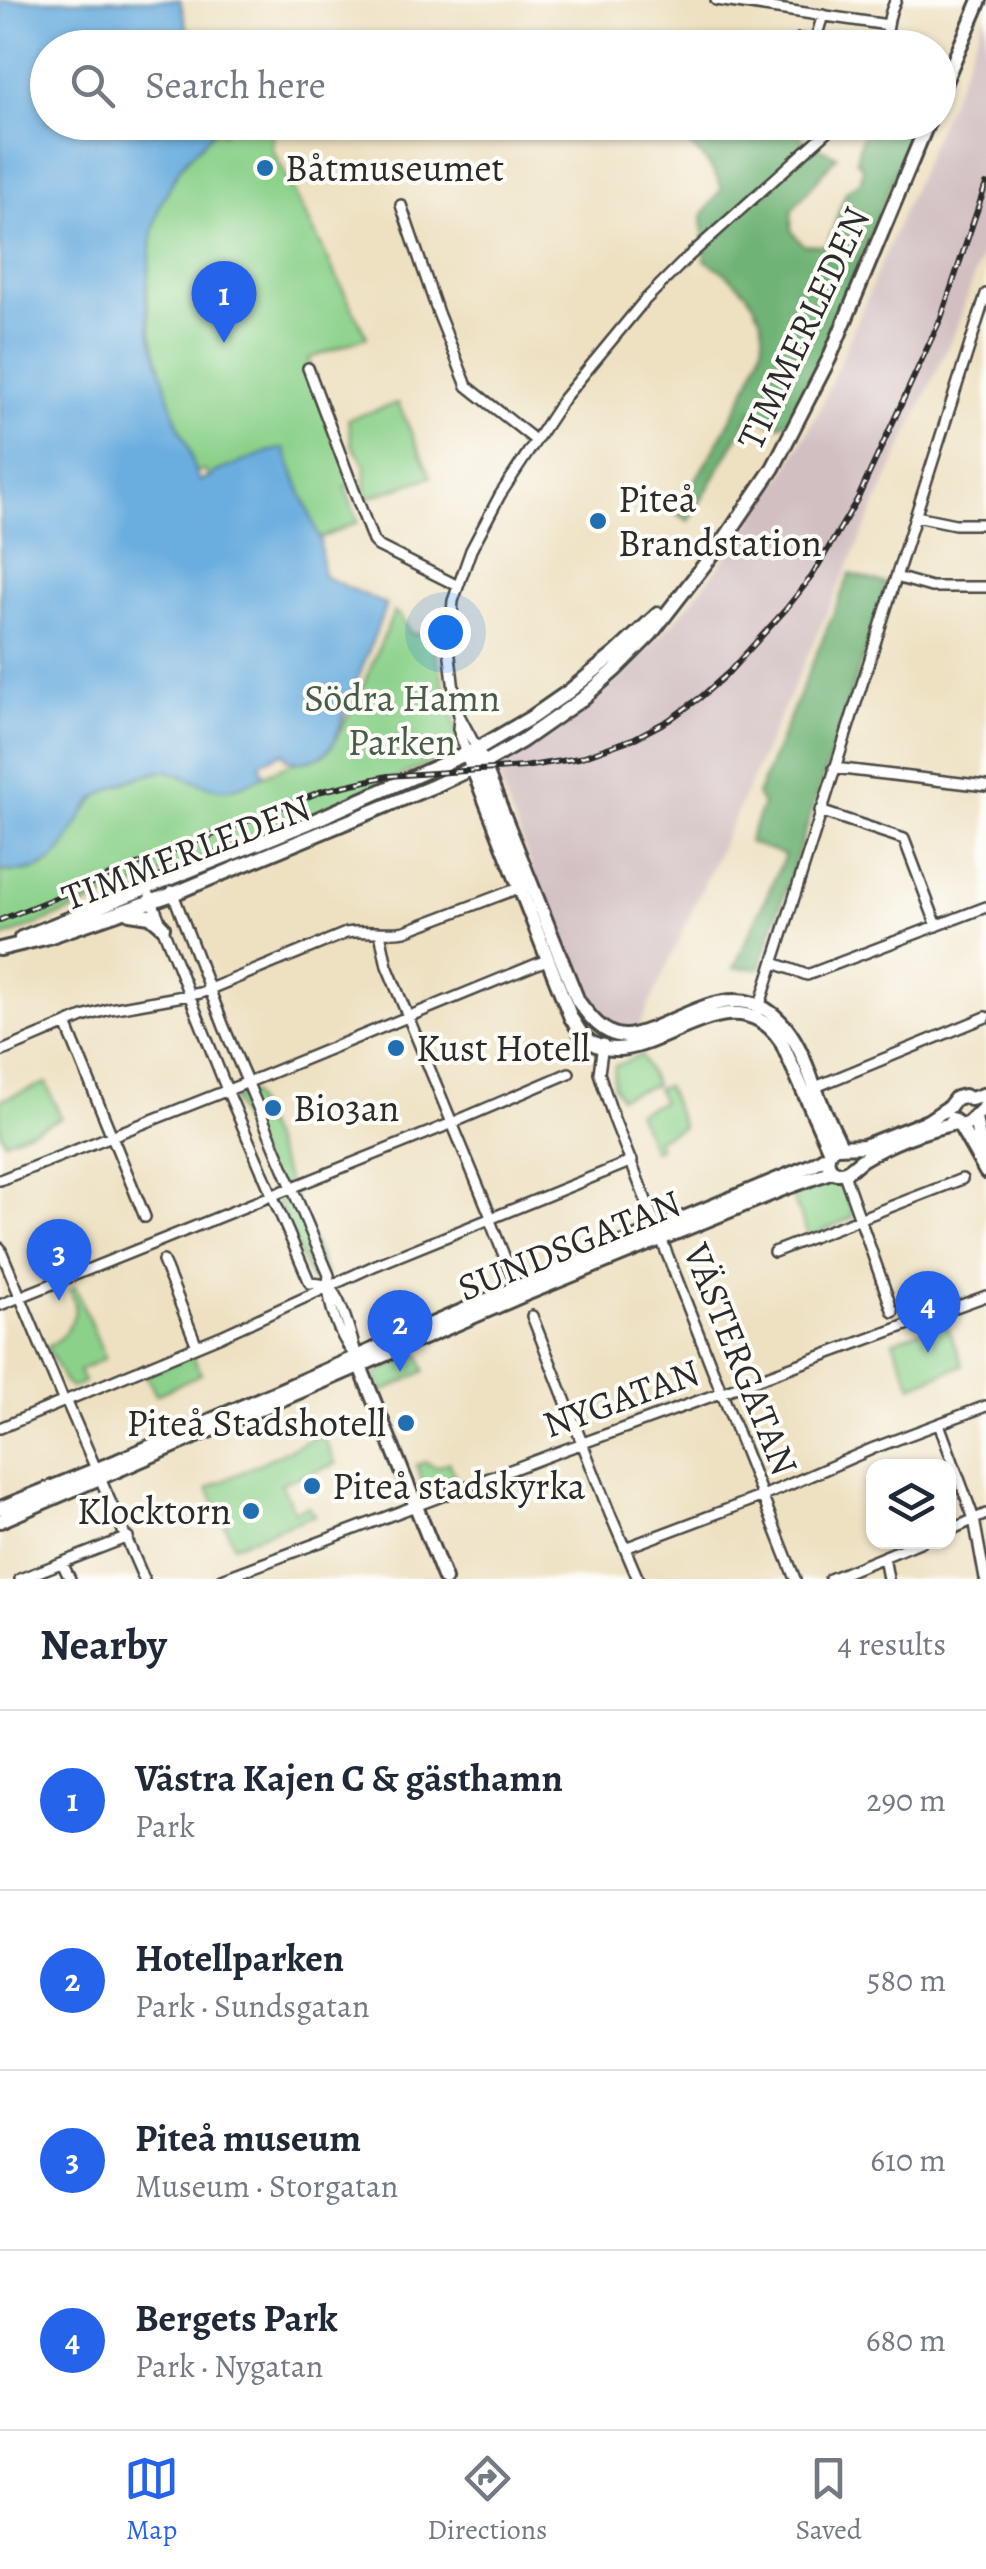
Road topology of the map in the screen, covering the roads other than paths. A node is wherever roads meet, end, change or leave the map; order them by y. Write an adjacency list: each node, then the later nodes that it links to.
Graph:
1 (716, 0): 4 (street)
2 (896, 0): 5 (street)
3 (980, 0): 8 (main road)
4 (823, 16): 5 (street); 6 (street)
5 (888, 25): 7 (street)
6 (818, 30)
7 (888, 30)
8 (956, 56)
9 (818, 140): 14 (street)
10 (920, 140): 20 (main road, TIMMERLEDEN)
11 (402, 205): 14 (street)
12 (986, 294): 15 (street)
13 (308, 368): 18 (street)
14 (535, 440): 18 (street)
15 (916, 516): 16 (street); 17 (street)
16 (986, 524)
17 (896, 577): 19 (street); 23 (street)
18 (458, 586): 21 (street)
19 (986, 587)
20 (678, 596): 21 (main road, TIMMERLEDEN); 22 (main road, TIMMERLEDEN)
21 (472, 752): 22 (main road); 27 (main road, TIMMERLEDEN)
22 (478, 766): 26 (main road); 27 (main road, TIMMERLEDEN)
23 (834, 768): 24 (street); 25 (street)
24 (986, 786)
25 (820, 811): 31 (street); 36 (street)
26 (526, 885): 33 (street); 35 (main road)
27 (171, 887): 28 (main road, TIMMERLEDEN); 37 (street)
28 (150, 895): 30 (main road, TIMMERLEDEN); 32 (street); 34 (main road, TIMMERLEDEN)
29 (986, 907): 31 (street)
30 (117, 912): 32 (main road); 34 (main road, TIMMERLEDEN)
31 (938, 926): 36 (street)
32 (163, 927): 38 (street)
33 (380, 933): 37 (street); 40 (street)
34 (0, 948)
35 (554, 957): 40 (street); 43 (main road); 44 (main road)
36 (774, 962): 39 (street)
37 (211, 989): 38 (street); 47 (street)
38 (190, 995): 42 (street); 48 (street)
39 (755, 1013): 43 (main road); 44 (main road); 49 (main road)
40 (407, 1017): 47 (street); 54 (street)
41 (986, 1017): 49 (street)
42 (66, 1024): 45 (street); 56 (street)
43 (607, 1030): 44 (street, VÄSTERGATAN)
44 (603, 1046): 58 (street, VÄSTERGATAN)
45 (0, 1052)
46 (569, 1073): 54 (street)
47 (248, 1082): 48 (street); 63 (street)
48 (227, 1090): 56 (street); 64 (street)
49 (810, 1090): 57 (main road)
50 (986, 1094): 51 (main road, SUNDSGATAN)
51 (971, 1099): 52 (main road, SUNDSGATAN); 53 (main road)
52 (949, 1107): 55 (main road); 57 (main road, SUNDSGATAN)
53 (979, 1113): 55 (main road, SUNDSGATAN); 60 (main road)
54 (452, 1123): 63 (street); 66 (street)
55 (957, 1124): 59 (main road, SUNDSGATAN); 60 (main road)
56 (113, 1135): 62 (street); 65 (street)
57 (837, 1150): 59 (main road); 59 (main road); 68 (main road, SUNDSGATAN)
58 (632, 1161): 66 (street); 68 (street, VÄSTERGATAN)
59 (844, 1170): 67 (street); 68 (main road, SUNDSGATAN)
60 (985, 1170)
61 (962, 1179): 67 (street)
62 (0, 1180)
63 (292, 1188): 64 (street); 73 (street)
64 (272, 1196): 73 (street); 75 (street)
65 (145, 1217)
66 (490, 1218): 72 (street); 73 (street)
67 (858, 1218): 70 (street); 77 (street)
68 (659, 1234): 80 (main road, SUNDSGATAN); 81 (street, VÄSTERGATAN)
69 (0, 1248): 75 (street)
70 (774, 1252)
71 (163, 1260): 79 (street)
72 (515, 1283)
73 (327, 1286): 79 (street); 80 (street)
74 (986, 1296): 81 (street, NYGATAN)
75 (20, 1297): 76 (street); 82 (street)
76 (0, 1305)
77 (892, 1312)
78 (532, 1316): 86 (street)
79 (197, 1346): 82 (street)
80 (358, 1361): 87 (main road, SUNDSGATAN); 89 (main road)
81 (723, 1393): 86 (street, NYGATAN); 88 (street, VÄSTERGATAN)
82 (65, 1401): 85 (street); 87 (street)
83 (986, 1406): 84 (street)
84 (938, 1424): 88 (street); 92 (street)
85 (0, 1428)
86 (583, 1443): 89 (street, NYGATAN); 96 (street)
87 (99, 1474): 90 (main road, SUNDSGATAN); 93 (main road, SUNDSGATAN); 95 (street)
88 (763, 1496): 96 (street); 106 (street, VÄSTERGATAN)
89 (417, 1506): 103 (street, NYGATAN); 104 (main road)
90 (0, 1508)
91 (986, 1514): 92 (street)
92 (974, 1520): 94 (street); 109 (street)
93 (0, 1521)
94 (956, 1528)
95 (128, 1537): 99 (street); 102 (street)
96 (625, 1548): 105 (street)
97 (904, 1549): 98 (street)
98 (884, 1557): 107 (street); 108 (street)
99 (62, 1562): 100 (street); 101 (street)
100 (20, 1579)
101 (70, 1579)
102 (144, 1579)
103 (222, 1579)
104 (445, 1579)
105 (638, 1579)
106 (795, 1579)
107 (830, 1579)
108 (888, 1579)
109 (985, 1579)

